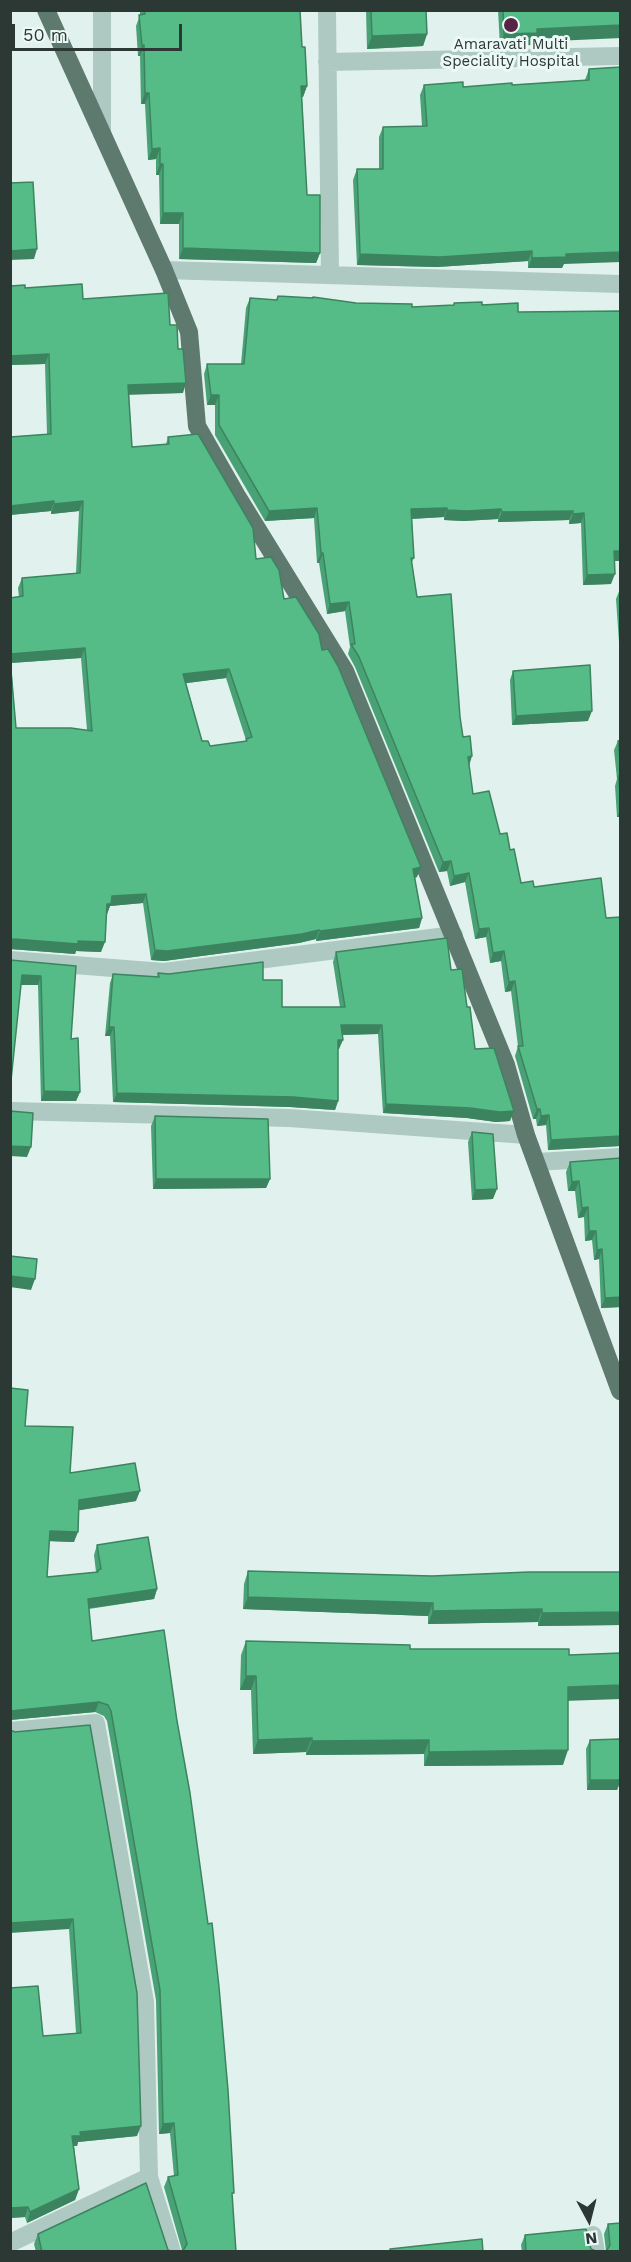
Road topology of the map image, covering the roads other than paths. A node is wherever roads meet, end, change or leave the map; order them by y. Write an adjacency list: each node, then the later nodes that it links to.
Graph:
1 (46, 10): 6 (main road)
2 (102, 10): 6 (street)
3 (327, 10): 5 (street)
4 (621, 56): 5 (street)
5 (327, 62): 8 (street)
6 (102, 134): 7 (main road)
7 (164, 270): 8 (street); 10 (main road)
8 (330, 275): 9 (street)
9 (621, 284)
10 (454, 935): 11 (street); 13 (main road)
11 (10, 960)
12 (10, 1111): 13 (street)
13 (526, 1135): 15 (main road)
14 (621, 1157): 15 (street)
15 (537, 1162): 16 (main road)
16 (621, 1391)
17 (10, 1731): 18 (street)
18 (149, 2177): 19 (street); 20 (street)
19 (10, 2243)
20 (172, 2252)

